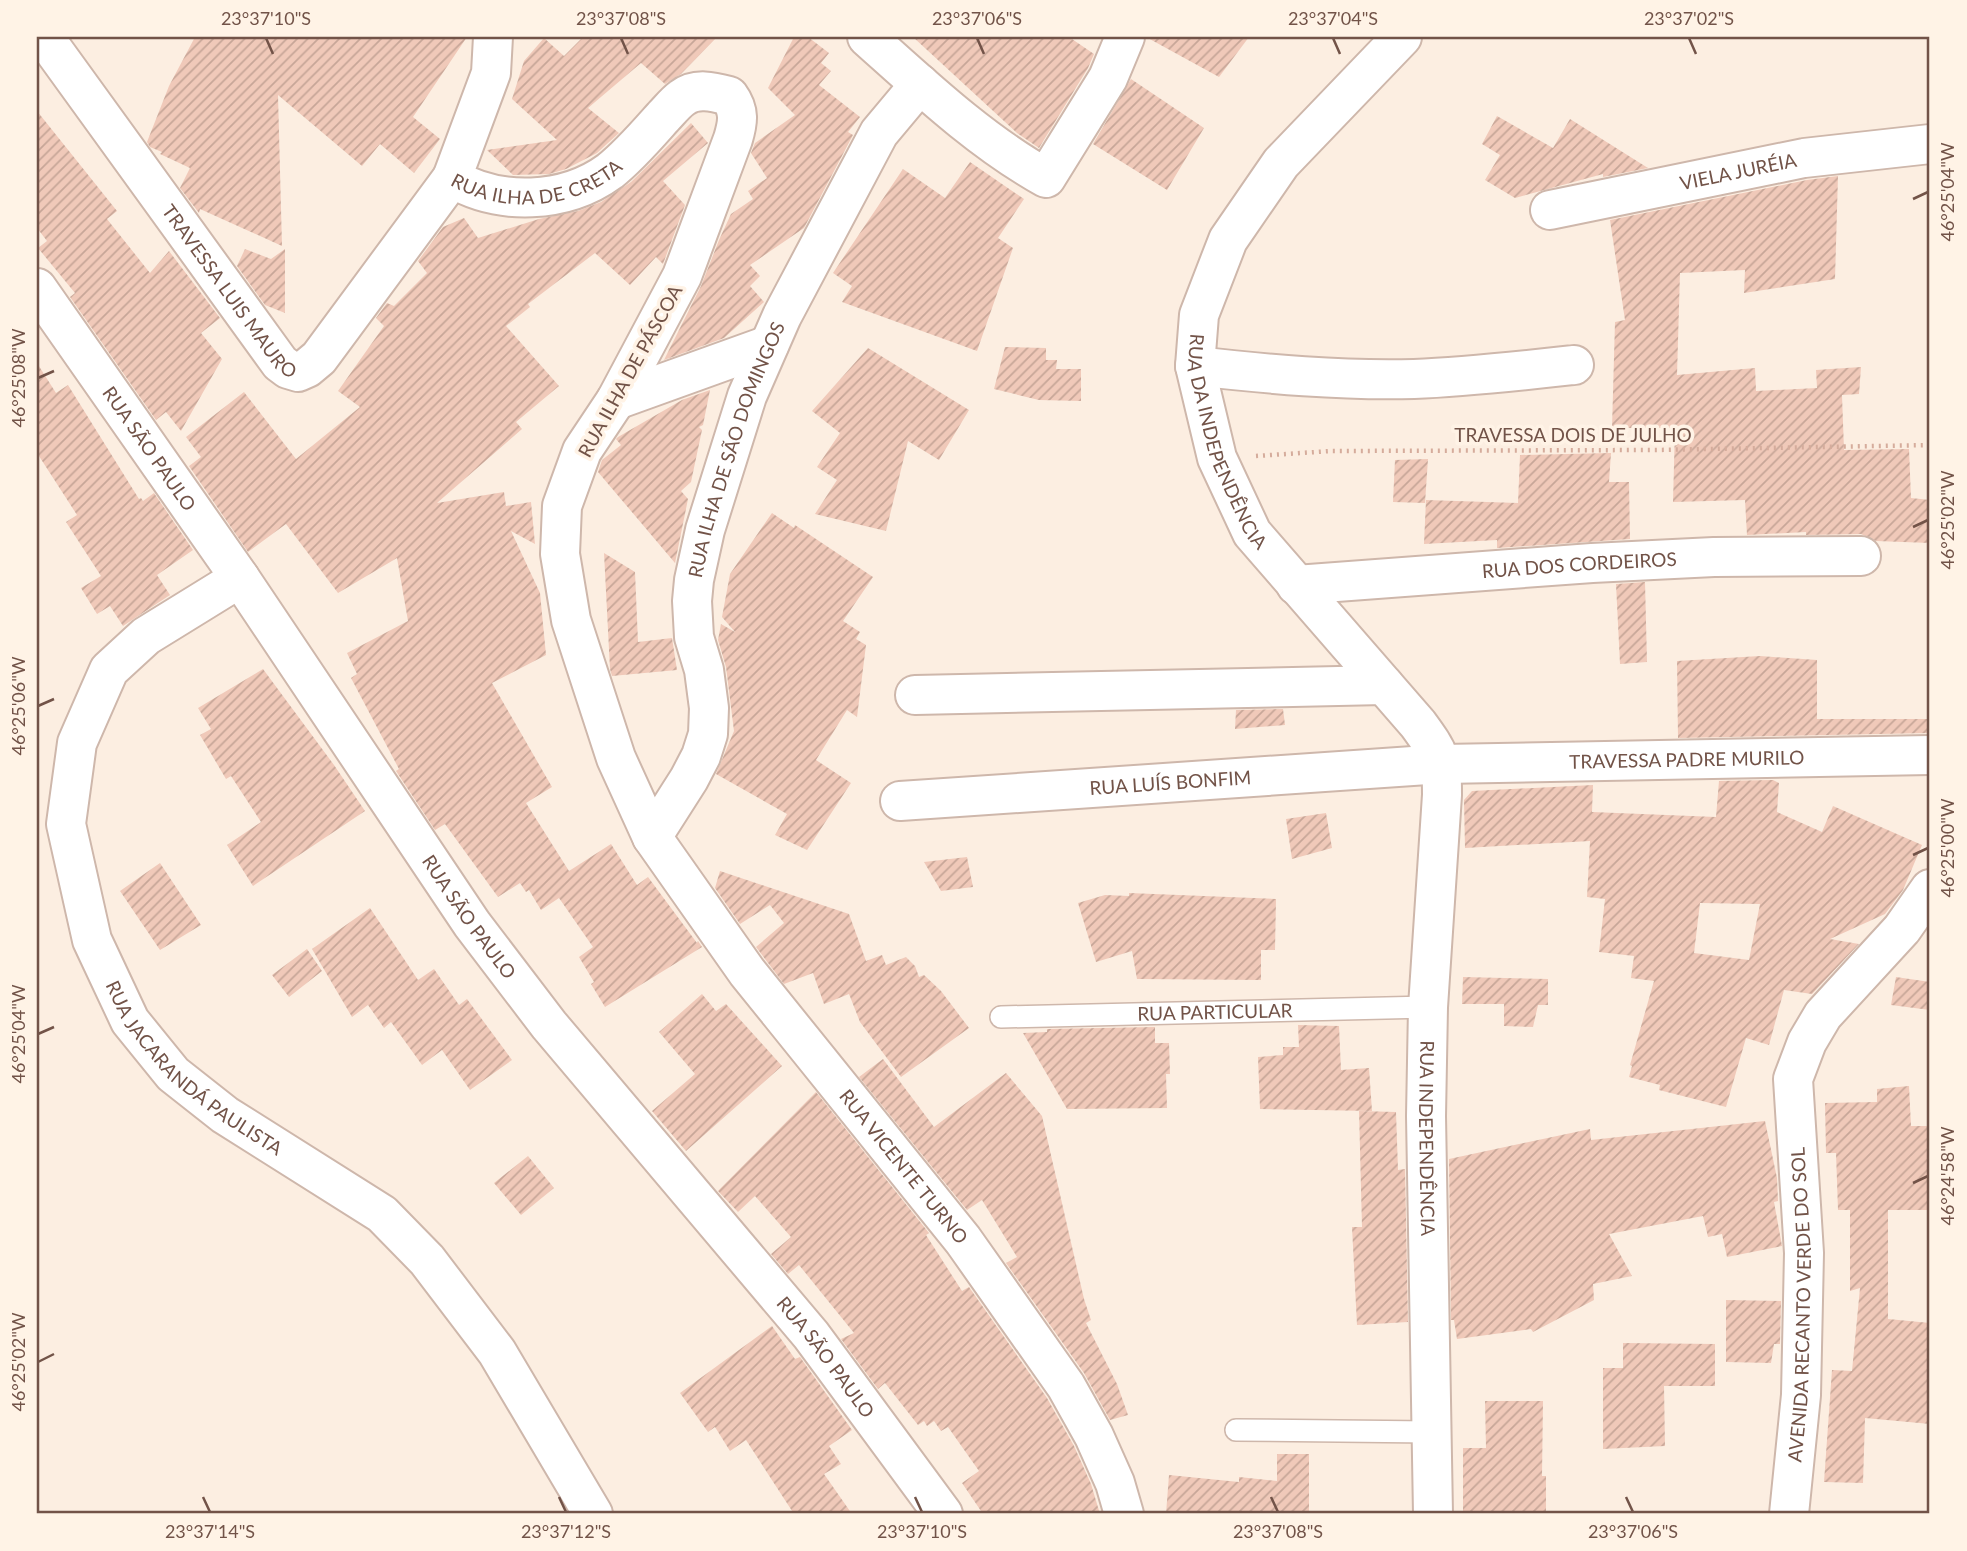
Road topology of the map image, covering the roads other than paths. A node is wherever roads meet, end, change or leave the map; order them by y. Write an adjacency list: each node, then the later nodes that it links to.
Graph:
1 (44, 37): 9 (street, TRAVESSA LUIS MAURO)
2 (493, 37): 9 (street, RUA ILHA DE CRETA)
3 (867, 37): 6 (street)
4 (1125, 37): 6 (street)
5 (1402, 37): 14 (street, RUA DA INDEPENDÊNCIA)
6 (920, 84): 12 (street, RUA ILHA DE SÃO DOMINGOS)
7 (736, 106): 9 (street, RUA ILHA DE CRETA); 15 (street, RUA ILHA DE PÁSCOA)
8 (1930, 144): 10 (street, VIELA JURÉIA)
9 (452, 178)
10 (1550, 210)
11 (37, 288): 17 (street, RUA SÃO PAULO)
12 (769, 345): 15 (street); 24 (street, RUA ILHA DE SÃO DOMINGOS)
13 (1574, 365): 14 (street)
14 (1195, 366): 18 (street, RUA DA INDEPENDÊNCIA)
15 (616, 400): 24 (street, RUA ILHA DE PÁSCOA)
16 (1861, 556): 18 (street, RUA DOS CORDEIROS)
17 (240, 578): 30 (street, RUA JACARANDÁ PAULISTA); 31 (street, RUA SÃO PAULO)
18 (1296, 585): 19 (street, RUA DA INDEPENDÊNCIA)
19 (1384, 685): 20 (street); 22 (street, RUA DA INDEPENDÊNCIA)
20 (915, 695)
21 (1930, 755): 22 (street, TRAVESSA PADRE MURILO)
22 (1442, 764): 23 (street, RUA LUÍS BONFIM); 26 (street, RUA INDEPENDÊNCIA)
23 (900, 801)
24 (652, 837): 32 (street, RUA VICENTE TURNO)
25 (1930, 889): 34 (street, AVENIDA RECANTO VERDE DO SOL)
26 (1429, 1007): 27 (lane, RUA PARTICULAR); 29 (street, RUA INDEPENDÊNCIA)
27 (1001, 1017)
28 (1236, 1430): 29 (lane)
29 (1431, 1432): 33 (street, RUA INDEPENDÊNCIA)
30 (593, 1514)
31 (943, 1514)
32 (1124, 1514)
33 (1433, 1514)
34 (1789, 1514)

